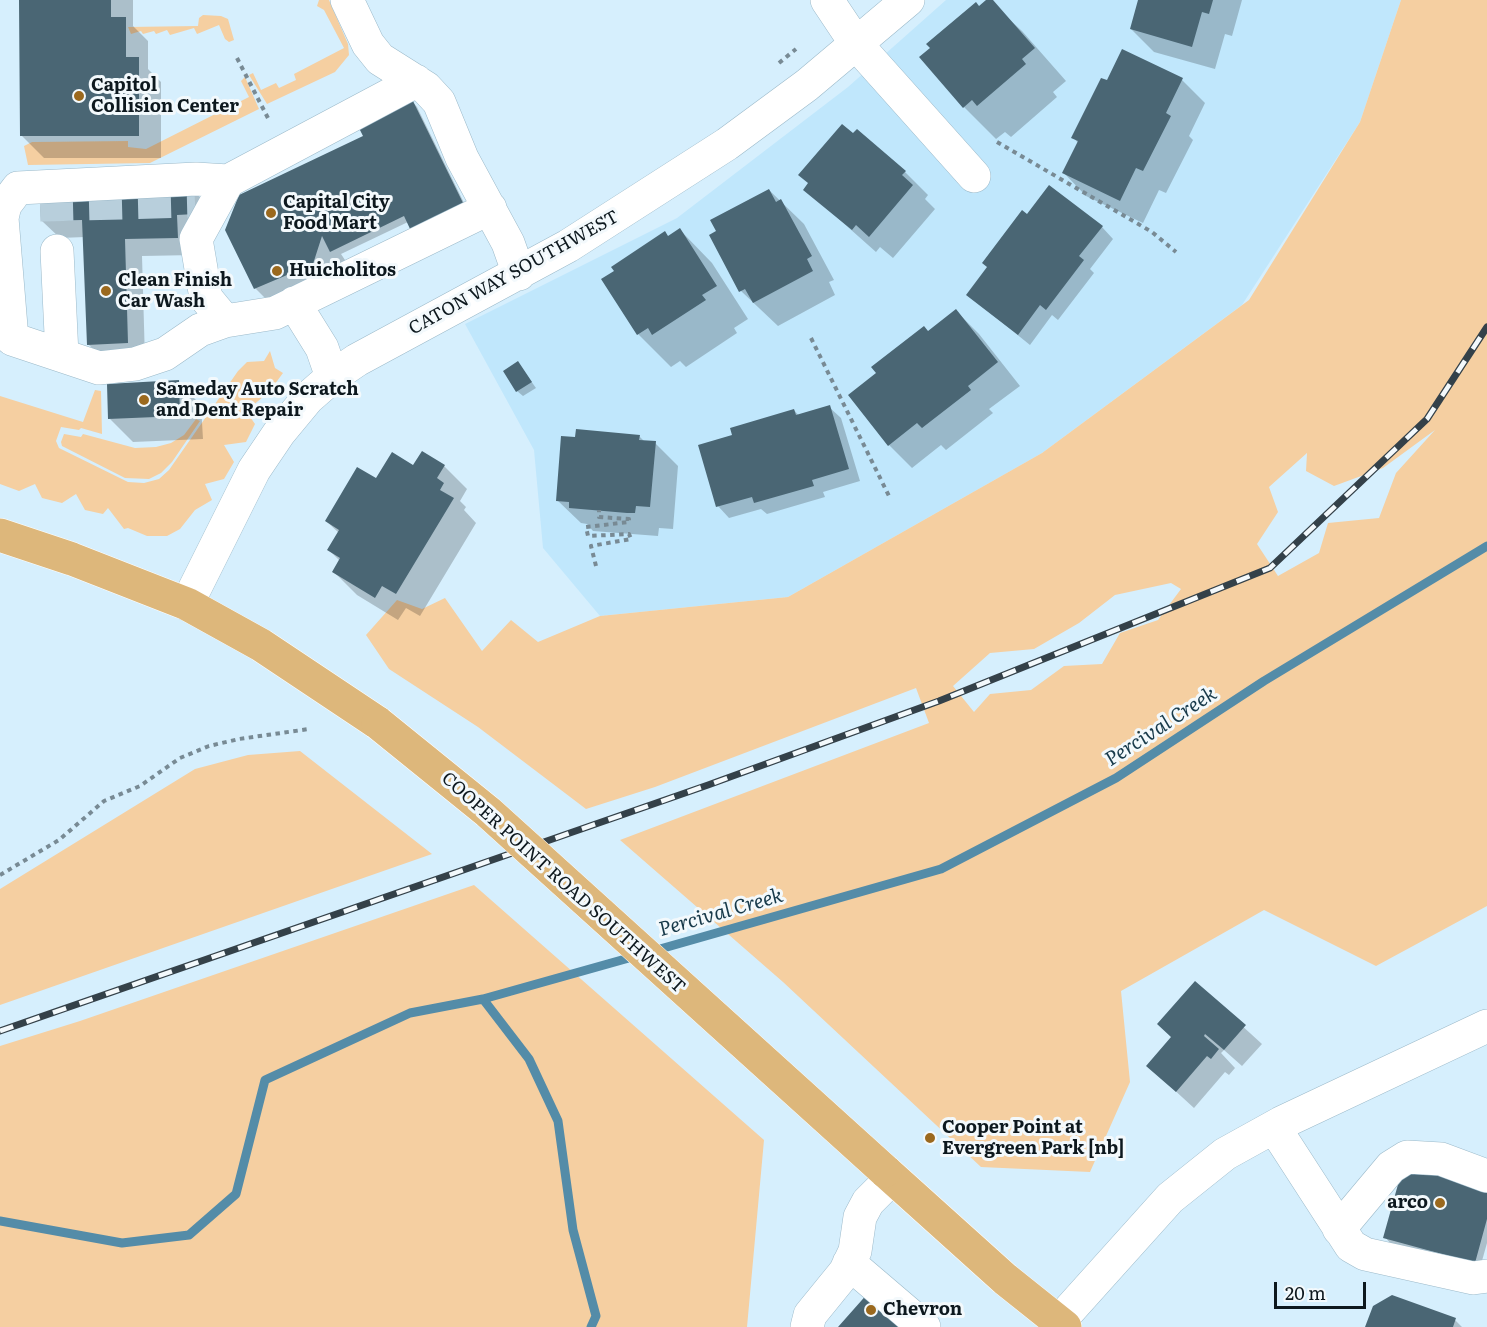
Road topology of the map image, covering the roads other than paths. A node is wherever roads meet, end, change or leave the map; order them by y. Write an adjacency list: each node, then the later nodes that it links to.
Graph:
1 (347, 0): 5 (street)
2 (827, 0): 4 (street)
3 (908, 0): 4 (street, CATON WAY SOUTHWEST)
4 (857, 45): 6 (street); 12 (street, CATON WAY SOUTHWEST)
5 (416, 81): 7 (street); 10 (street)
6 (974, 176)
7 (212, 196): 8 (street); 14 (street)
8 (5, 206): 9 (street); 15 (street)
9 (40, 206)
10 (490, 208): 12 (street); 13 (street)
11 (57, 251): 15 (street)
12 (519, 274): 16 (street, CATON WAY SOUTHWEST)
13 (294, 303): 14 (street); 16 (street)
14 (225, 321): 15 (street)
15 (62, 356)
16 (332, 377): 18 (street, CATON WAY SOUTHWEST)
17 (0, 534): 18 (main road, COOPER POINT ROAD SOUTHWEST)
18 (188, 604): 21 (main road, COOPER POINT ROAD SOUTHWEST, bridge)
19 (1487, 1026): 20 (street)
20 (1274, 1127): 23 (street); 26 (street)
21 (889, 1174): 24 (street); 26 (main road, COOPER POINT ROAD SOUTHWEST)
22 (1487, 1176): 23 (street)
23 (1339, 1229): 25 (street)
24 (849, 1263): 27 (street); 28 (street)
25 (1487, 1276)
26 (1059, 1325)
27 (807, 1327)
28 (924, 1327)

